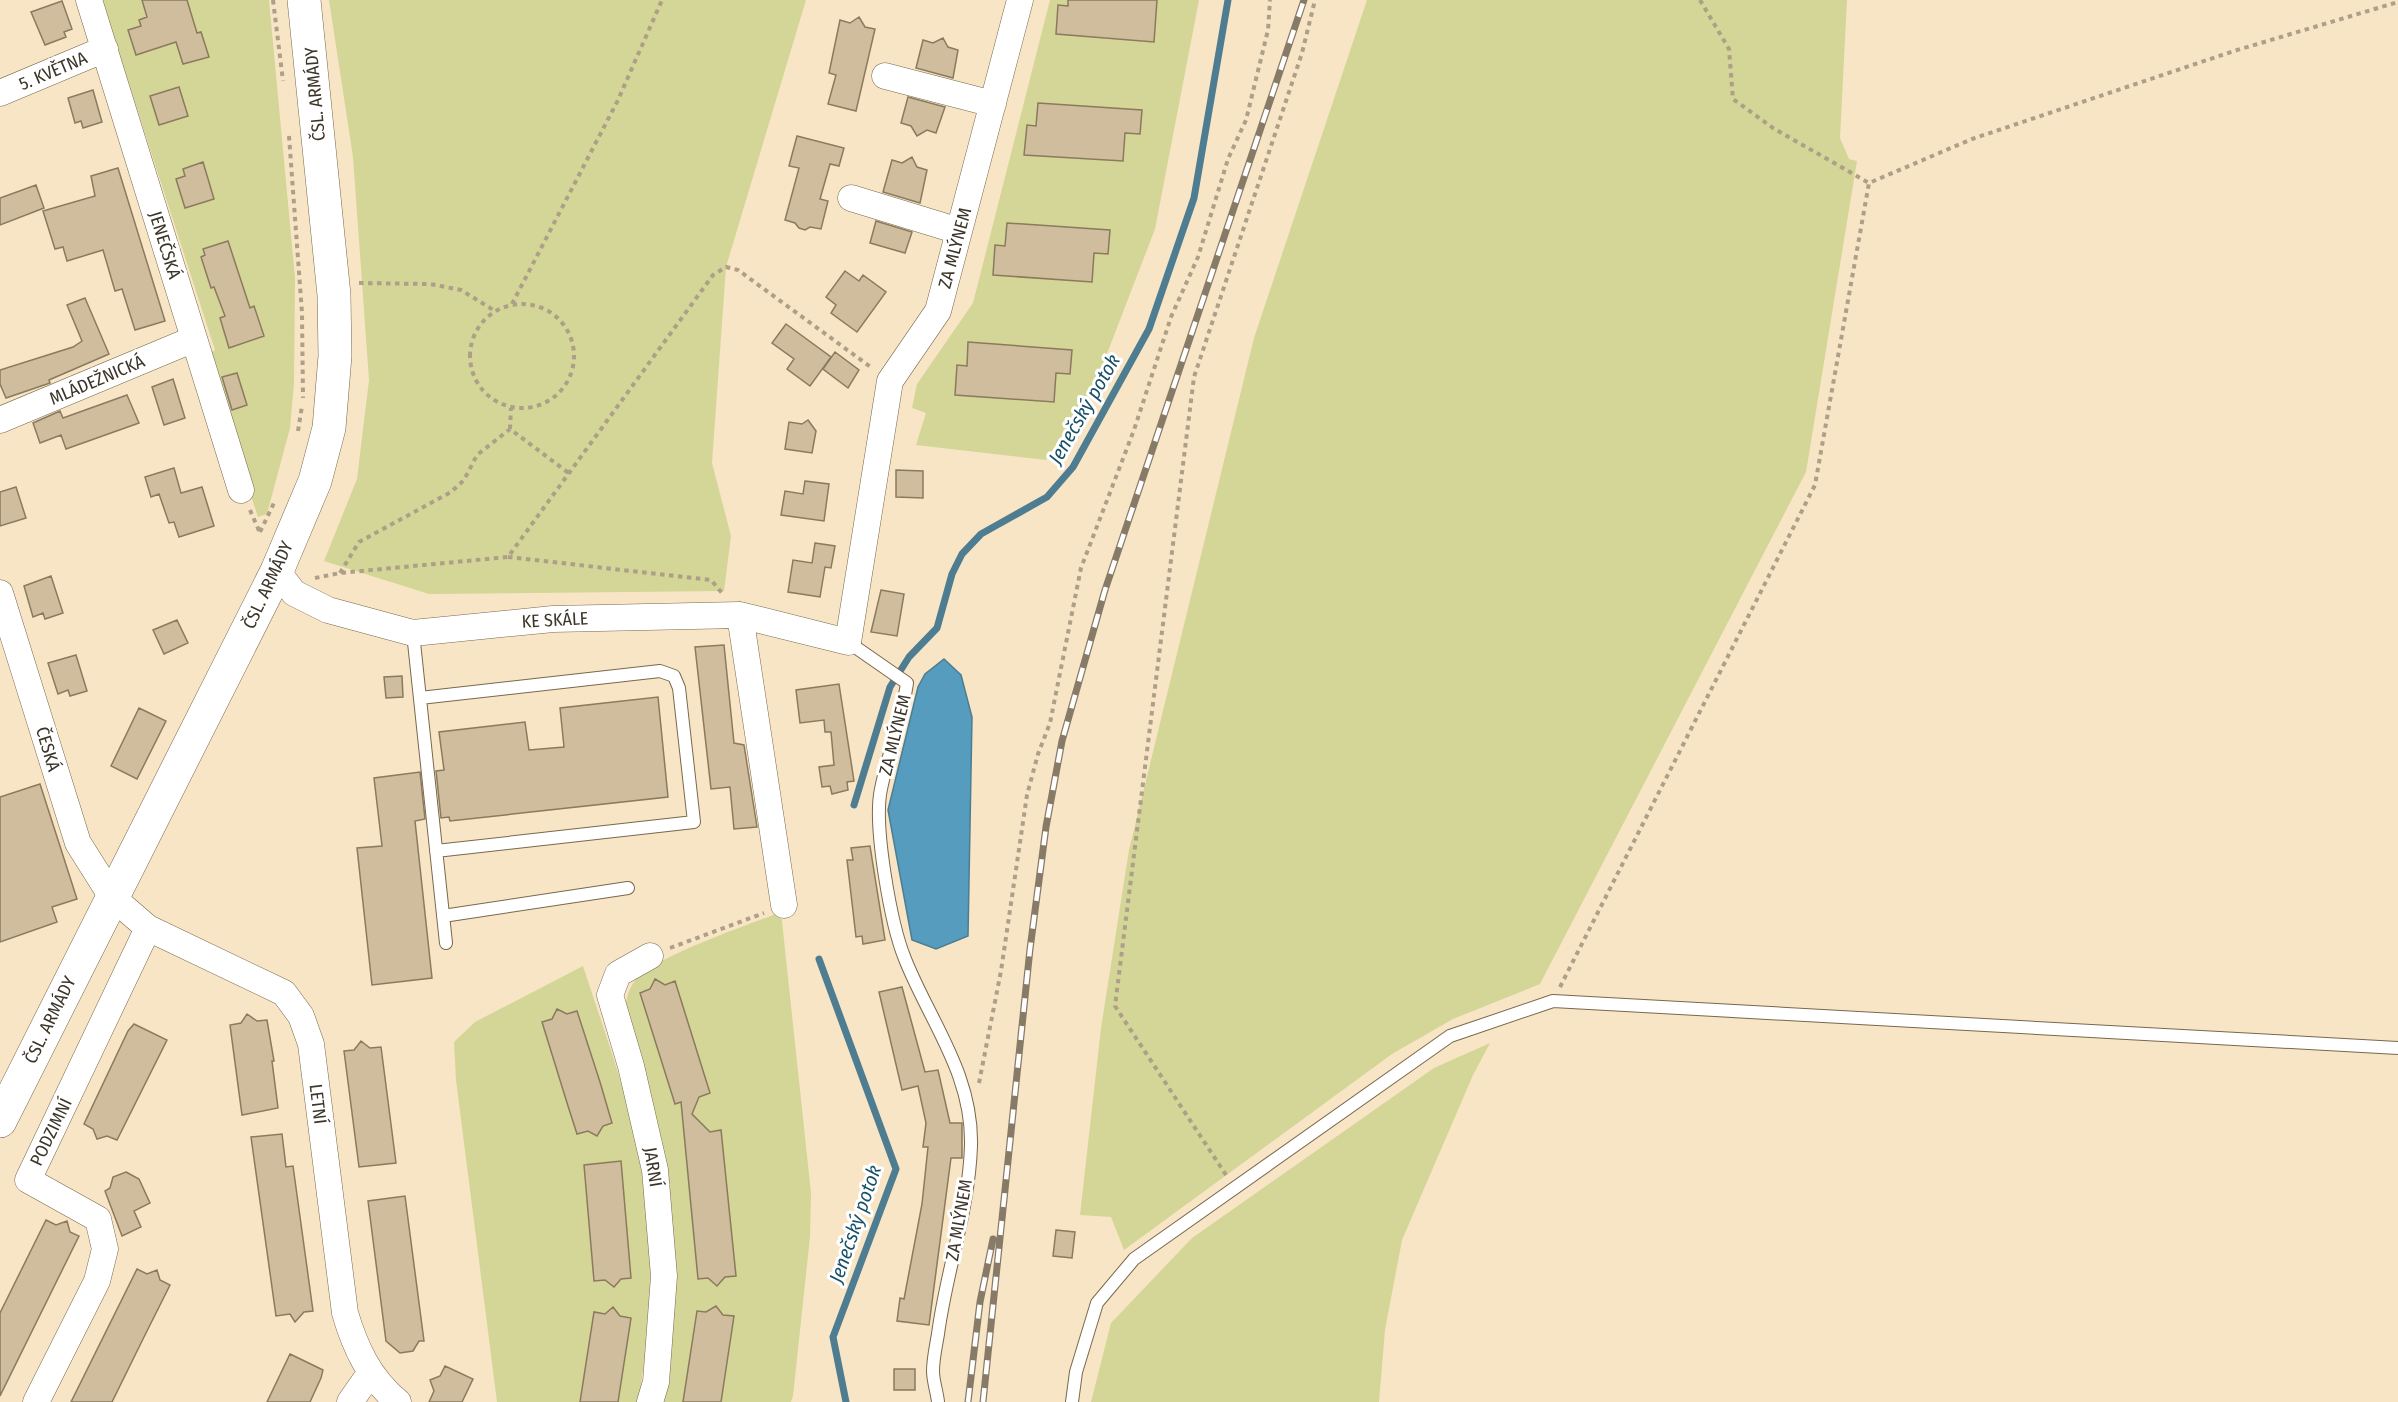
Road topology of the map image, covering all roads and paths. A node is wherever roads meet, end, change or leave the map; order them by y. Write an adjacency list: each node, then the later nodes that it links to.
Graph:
1 (89, 0): 10 (street, JENEČSKÁ)
2 (273, 0): 12 (path)
3 (304, 0): 34 (main road, ČSL. ARMÁDY)
4 (662, 0): 20 (path)
5 (1020, 0): 14 (street, ZA MLÝNEM)
6 (1270, 0): 50 (path)
7 (1315, 0): 52 (path)
8 (1700, 0): 16 (path)
9 (2398, 2): 16 (path)
10 (105, 49): 13 (street, 5. KVĚTNA); 22 (street, JENEČSKÁ)
11 (885, 76): 14 (street)
12 (284, 90)
13 (0, 93)
14 (993, 104): 18 (street, ZA MLÝNEM)
15 (288, 124): 27 (path)
16 (1869, 183): 48 (path)
17 (851, 198): 18 (street)
18 (959, 231): 23 (street, ZA MLÝNEM)
19 (359, 283): 21 (path)
20 (512, 304): 21 (path); 24 (path)
21 (495, 310): 24 (path)
22 (194, 339): 25 (street, MLÁDEŽNICKÁ); 29 (street, JENEČSKÁ)
23 (890, 381): 28 (path); 38 (street, ZA MLÝNEM)
24 (511, 408): 26 (path)
25 (0, 420)
26 (510, 429): 28 (path); 33 (path)
27 (298, 432)
28 (570, 474): 32 (path)
29 (241, 490): 31 (path)
30 (278, 496): 31 (path)
31 (260, 532): 34 (path)
32 (508, 557): 33 (path); 36 (path)
33 (340, 573): 34 (path)
34 (285, 582): 37 (street, KE SKÁLE); 42 (main road, ČSL. ARMÁDY)
35 (0, 593): 42 (street, ČESKÁ)
36 (740, 615): 37 (street, KE SKÁLE); 38 (street, KE SKÁLE); 43 (street)
37 (413, 633): 39 (lane)
38 (848, 642): 50 (lane, ZA MLÝNEM)
39 (420, 698): 40 (lane); 40 (lane)
40 (436, 851): 44 (lane)
41 (628, 888): 44 (lane)
42 (112, 897): 45 (street, LETNÍ); 51 (main road, ČSL. ARMÁDY)
43 (784, 905): 47 (path)
44 (443, 916): 46 (lane)
45 (148, 928): 53 (street, LETNÍ); 54 (street, PODZIMNÍ)
46 (446, 943)
47 (650, 956): 57 (street, JARNÍ)
48 (1553, 1001): 49 (lane); 52 (lane)
49 (2398, 1048)
50 (969, 1117): 58 (lane, ZA MLÝNEM)
51 (0, 1121)
52 (1234, 1188): 59 (lane)
53 (371, 1372): 55 (street); 56 (street, LETNÍ)
54 (36, 1402)
55 (350, 1402)
56 (398, 1402)
57 (650, 1402)
58 (938, 1402)
59 (1071, 1402)

